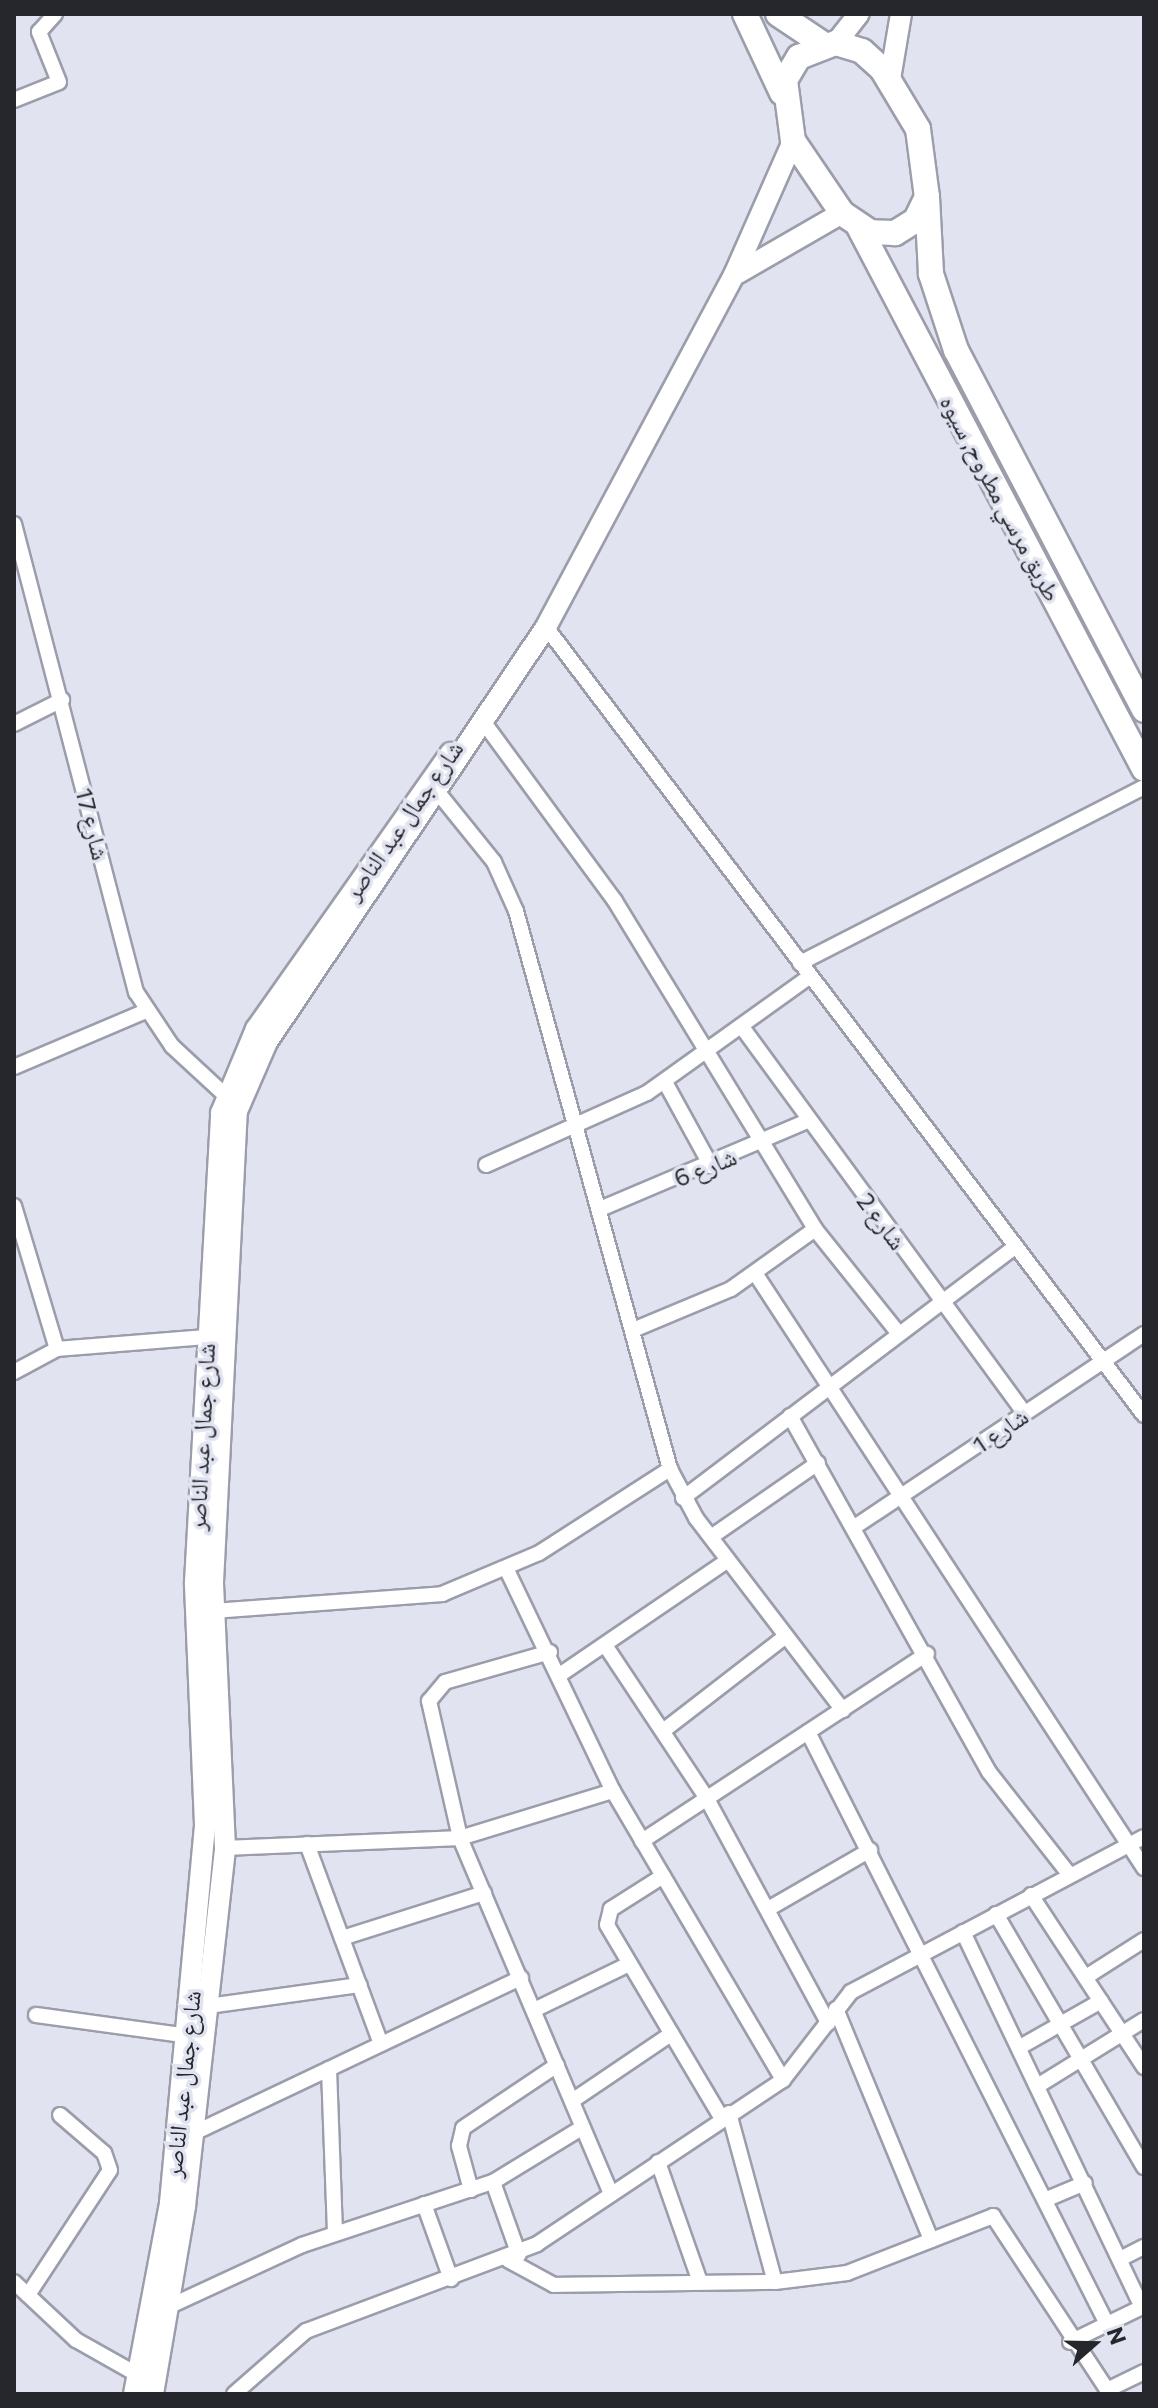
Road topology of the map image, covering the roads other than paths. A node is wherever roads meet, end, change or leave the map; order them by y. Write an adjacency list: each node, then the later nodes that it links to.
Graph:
1 (55, 14): 9 (street)
2 (745, 14): 8 (main road)
3 (778, 14): 6 (main road)
4 (859, 14): 6 (street)
5 (901, 14): 7 (street)
6 (830, 44): 7 (main road); 8 (main road)
7 (890, 79): 11 (main road)
8 (782, 93): 10 (main road)
9 (14, 100)
10 (793, 141): 12 (main road); 13 (street, شارع جمال عبد الناصر)
11 (927, 197): 12 (main road); 18 (main road, طريق مرسي مطروح, سيوه)
12 (850, 220): 13 (street); 21 (main road, طريق مرسي مطروح, سيوه)
13 (734, 275): 15 (street, شارع جمال عبد الناصر)
14 (14, 524): 17 (street, شارع 17)
15 (567, 582): 16 (street, شارع جمال عبد الناصر); 31 (street, شارع جمال عبد الناصر)
16 (546, 627): 20 (street, شارع جمال عبد الناصر); 24 (street)
17 (62, 700): 19 (street); 26 (street, شارع 17)
18 (1144, 710)
19 (14, 724)
20 (485, 724): 23 (street, شارع جمال عبد الناصر); 28 (street)
21 (1144, 769)
22 (1144, 787): 24 (street)
23 (440, 795): 33 (street); 50 (street, شارع جمال عبد الناصر)
24 (800, 963): 25 (street)
25 (809, 977): 27 (street); 40 (street)
26 (146, 1011): 29 (street); 31 (street, شارع 17)
27 (742, 1027): 28 (street); 32 (street, شارع 2)
28 (709, 1052): 30 (street); 34 (street)
29 (14, 1067)
30 (665, 1082): 33 (street); 36 (street)
31 (225, 1095): 46 (street, شارع جمال عبد الناصر)
32 (807, 1121): 34 (street, شارع 6); 42 (street, شارع 2)
33 (577, 1125): 35 (street); 38 (street)
34 (761, 1144): 36 (street, شارع 6); 39 (street)
35 (486, 1165)
36 (711, 1166): 38 (street, شارع 6)
37 (14, 1206): 47 (street)
38 (600, 1209): 43 (street)
39 (815, 1229): 41 (street); 44 (street)
40 (1013, 1248): 42 (street); 48 (street)
41 (755, 1273): 43 (street); 51 (street)
42 (942, 1302): 44 (street); 52 (street, شارع 2)
43 (633, 1330): 56 (street)
44 (899, 1334): 51 (street)
45 (1144, 1334): 48 (street, شارع 1)
46 (206, 1337): 47 (street); 50 (street, شارع جمال عبد الناصر)
47 (57, 1349): 49 (street)
48 (1107, 1359): 52 (street, شارع 1); 53 (street)
49 (14, 1372)
50 (211, 1377): 63 (street, شارع جمال عبد الناصر); 106 (street, شارع جمال عبد الناصر)
51 (831, 1386): 54 (street); 57 (street)
52 (1025, 1413): 57 (street, شارع 1)
53 (1144, 1415)
54 (790, 1416): 55 (street); 58 (street)
55 (818, 1463): 59 (street); 60 (street)
56 (670, 1469): 58 (street); 62 (street)
57 (901, 1496): 59 (street, شارع 1); 78 (street)
58 (683, 1498): 60 (street)
59 (856, 1526): 67 (street)
60 (711, 1537): 61 (street)
61 (728, 1560): 64 (street); 65 (street)
62 (507, 1570): 63 (street); 66 (street)
63 (213, 1611): 79 (street, شارع جمال عبد الناصر)
64 (786, 1636): 69 (street); 70 (street)
65 (605, 1645): 68 (street); 70 (street)
66 (550, 1652): 68 (street); 75 (street)
67 (927, 1654): 69 (street); 82 (street)
68 (561, 1674): 72 (street)
69 (843, 1710): 71 (street)
70 (663, 1731): 73 (street)
71 (808, 1732): 73 (street); 80 (street)
72 (613, 1791): 75 (street); 76 (street)
73 (706, 1797): 76 (street); 86 (street)
74 (1144, 1837): 78 (street)
75 (460, 1838): 77 (street); 84 (street)
76 (642, 1841): 83 (street)
77 (307, 1844): 79 (street); 89 (street)
78 (1129, 1844): 81 (street); 82 (street)
79 (225, 1848): 97 (street, شارع جمال عبد الناصر)
80 (870, 1850): 86 (street); 91 (street)
81 (1144, 1868)
82 (1069, 1874): 85 (street)
83 (663, 1876): 92 (street); 113 (street)
84 (484, 1893): 89 (street); 94 (street)
85 (1031, 1895): 87 (street); 93 (street)
86 (768, 1909): 102 (street)
87 (996, 1914): 88 (street); 103 (street)
88 (963, 1932): 91 (street); 108 (street)
89 (342, 1938): 95 (street)
90 (1144, 1940): 93 (street)
91 (925, 1952): 98 (street); 126 (street)
92 (629, 1964): 99 (street); 105 (street)
93 (1086, 1977): 96 (street)
94 (521, 1978): 99 (street); 107 (street)
95 (360, 1985): 97 (street); 107 (street)
96 (1101, 2001): 103 (street); 104 (street)
97 (208, 2006): 119 (street, شارع جمال عبد الناصر)
98 (836, 2009): 102 (street); 129 (street)
99 (534, 2010): 110 (street)
100 (36, 2015): 106 (street)
101 (1144, 2020): 104 (street)
102 (828, 2023): 113 (street)
103 (1060, 2024): 108 (street); 109 (street)
104 (1123, 2033): 109 (street); 111 (street)
105 (671, 2034): 115 (street); 117 (street)
106 (189, 2036): 143 (street, شارع جمال عبد الناصر)
107 (381, 2044): 112 (street)
108 (1020, 2047): 114 (street)
109 (1081, 2060): 114 (street); 121 (street)
110 (557, 2065): 115 (street); 124 (street)
111 (1144, 2067)
112 (329, 2069): 119 (street); 128 (street)
113 (783, 2080): 117 (street)
114 (1039, 2085): 123 (street)
115 (572, 2101): 118 (street)
116 (60, 2115): 137 (street)
117 (726, 2116): 120 (street); 136 (street)
118 (583, 2127): 122 (street); 125 (street)
119 (194, 2133): 139 (street, شارع جمال عبد الناصر)
120 (658, 2162): 125 (street); 135 (street)
121 (1143, 2164)
122 (493, 2182): 124 (street); 131 (street)
123 (1085, 2183): 126 (street); 132 (street)
124 (471, 2190): 127 (street)
125 (611, 2194): 131 (street)
126 (1047, 2199): 140 (street)
127 (424, 2204): 128 (street); 133 (street)
128 (335, 2233): 139 (street)
129 (931, 2240): 136 (street); 141 (street)
130 (1144, 2247): 132 (street)
131 (514, 2257): 133 (street); 135 (street)
132 (1120, 2259): 138 (street)
133 (451, 2279): 146 (street)
134 (14, 2282): 137 (street)
135 (700, 2282): 136 (street)
136 (775, 2282)
137 (28, 2295): 143 (street)
138 (1143, 2306): 140 (street)
139 (168, 2307): 145 (street, شارع جمال عبد الناصر)
140 (1107, 2324): 141 (street)
141 (1070, 2342): 144 (street)
142 (1144, 2372): 144 (street)
143 (136, 2384)
144 (1108, 2392)
145 (153, 2394)
146 (234, 2394)

